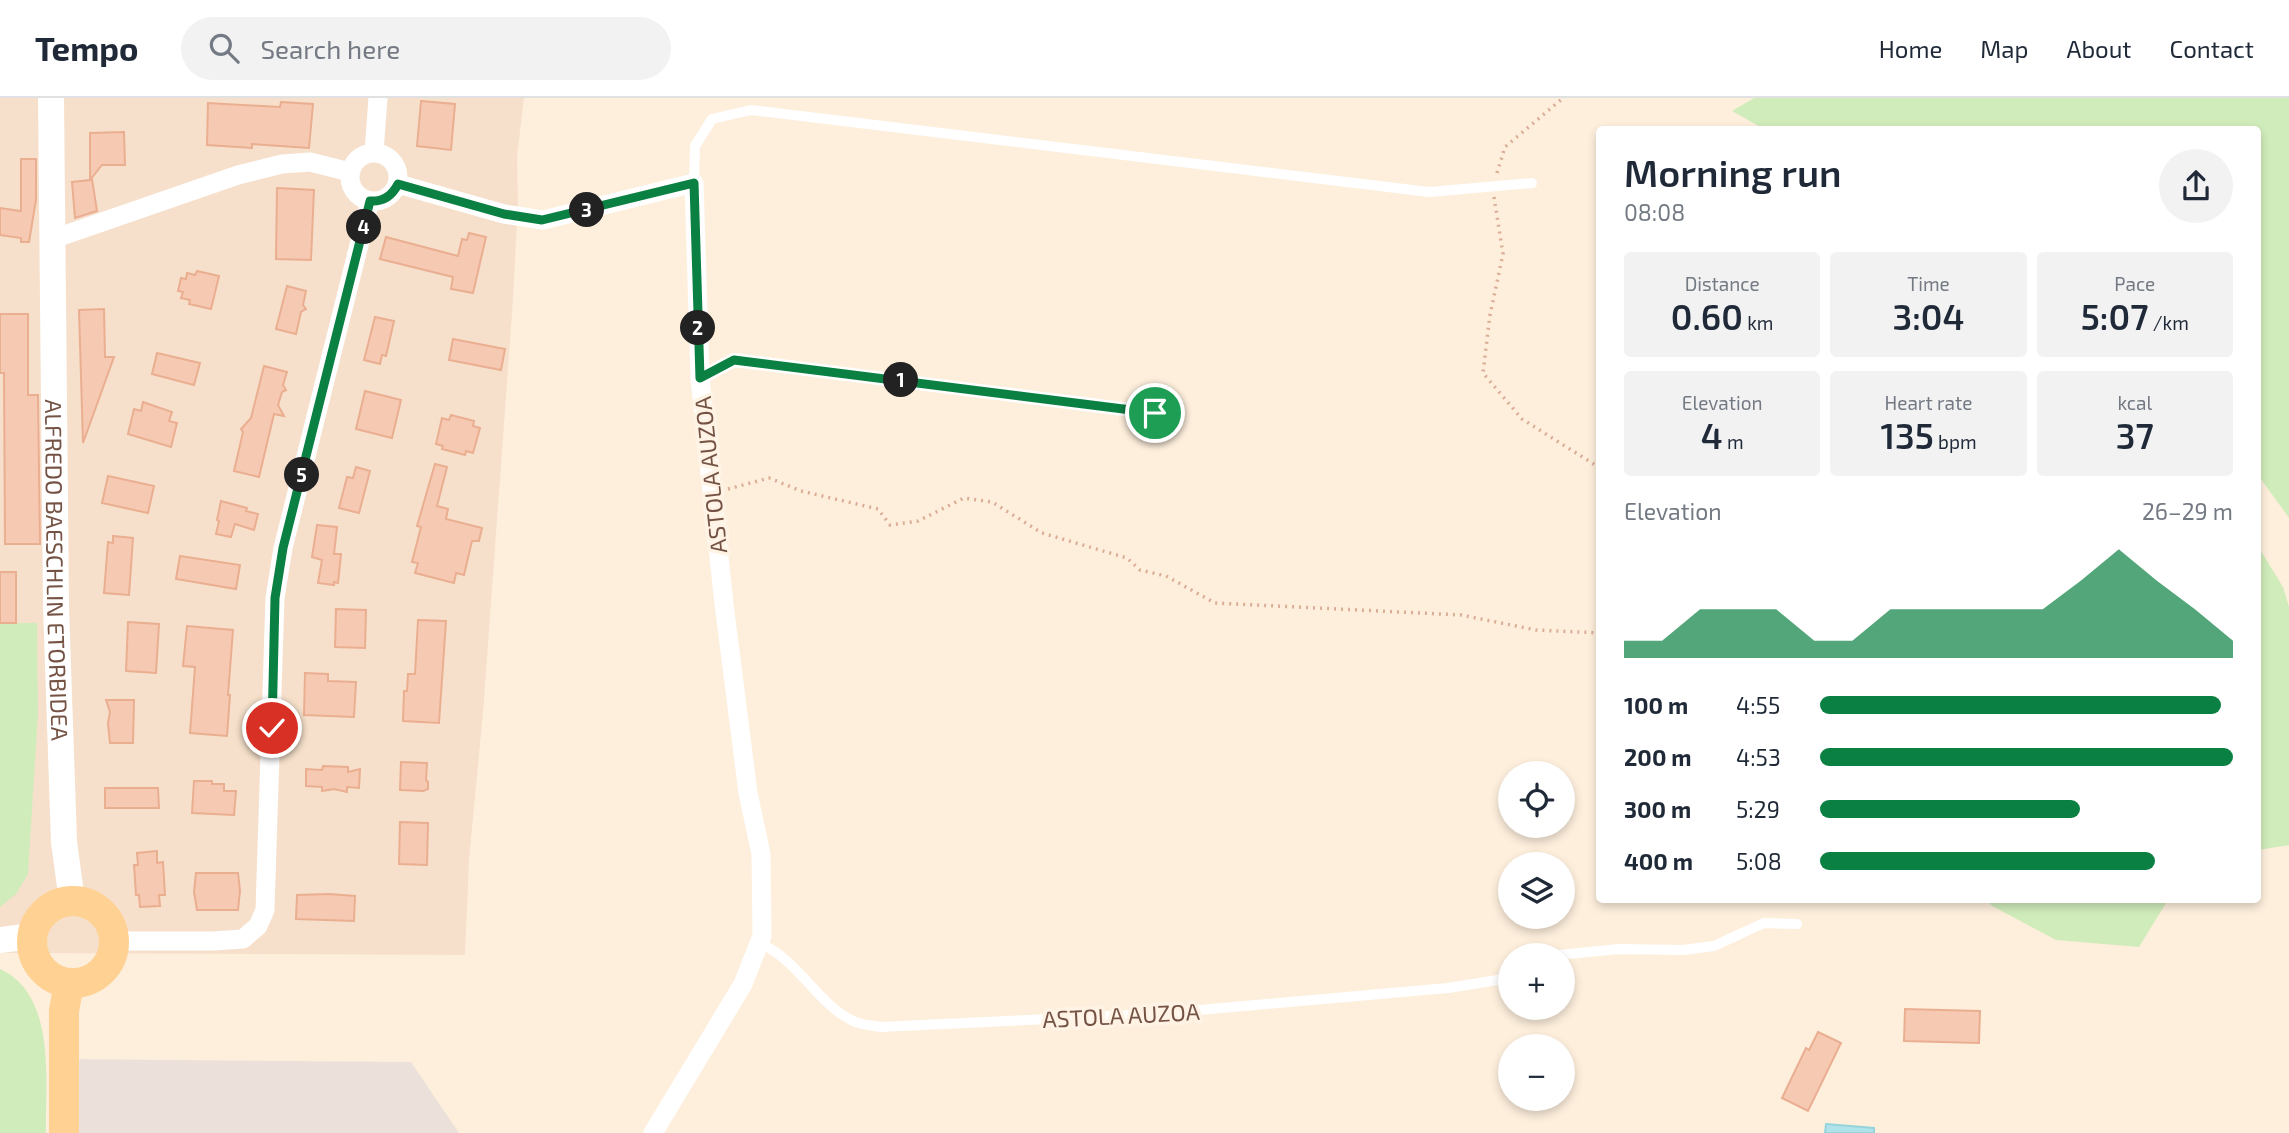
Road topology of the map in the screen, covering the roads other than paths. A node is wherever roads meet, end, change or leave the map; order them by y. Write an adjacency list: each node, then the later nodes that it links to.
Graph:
1 (51, 98): 9 (street, ALFREDO BAESCHLIN ETORBIDEA)
2 (378, 98): 3 (street)
3 (374, 152): 4 (street); 7 (street)
4 (350, 173): 8 (street); 9 (street)
5 (694, 183): 6 (lane); 7 (street); 15 (street, ASTOLA AUZOA)
6 (1532, 183)
7 (398, 184): 8 (street)
8 (370, 201): 14 (street)
9 (53, 239): 10 (street, ALFREDO BAESCHLIN ETORBIDEA)
10 (72, 901): 12 (main road); 14 (main road)
11 (1797, 924): 16 (lane)
12 (32, 936): 13 (street); 18 (main road)
13 (0, 940)
14 (114, 941): 18 (main road)
15 (759, 943): 17 (lane, ASTOLA AUZOA); 20 (street, ASTOLA AUZOA)
16 (1575, 954)
17 (1498, 980)
18 (69, 983): 19 (main road)
19 (64, 1133)
20 (653, 1133)

